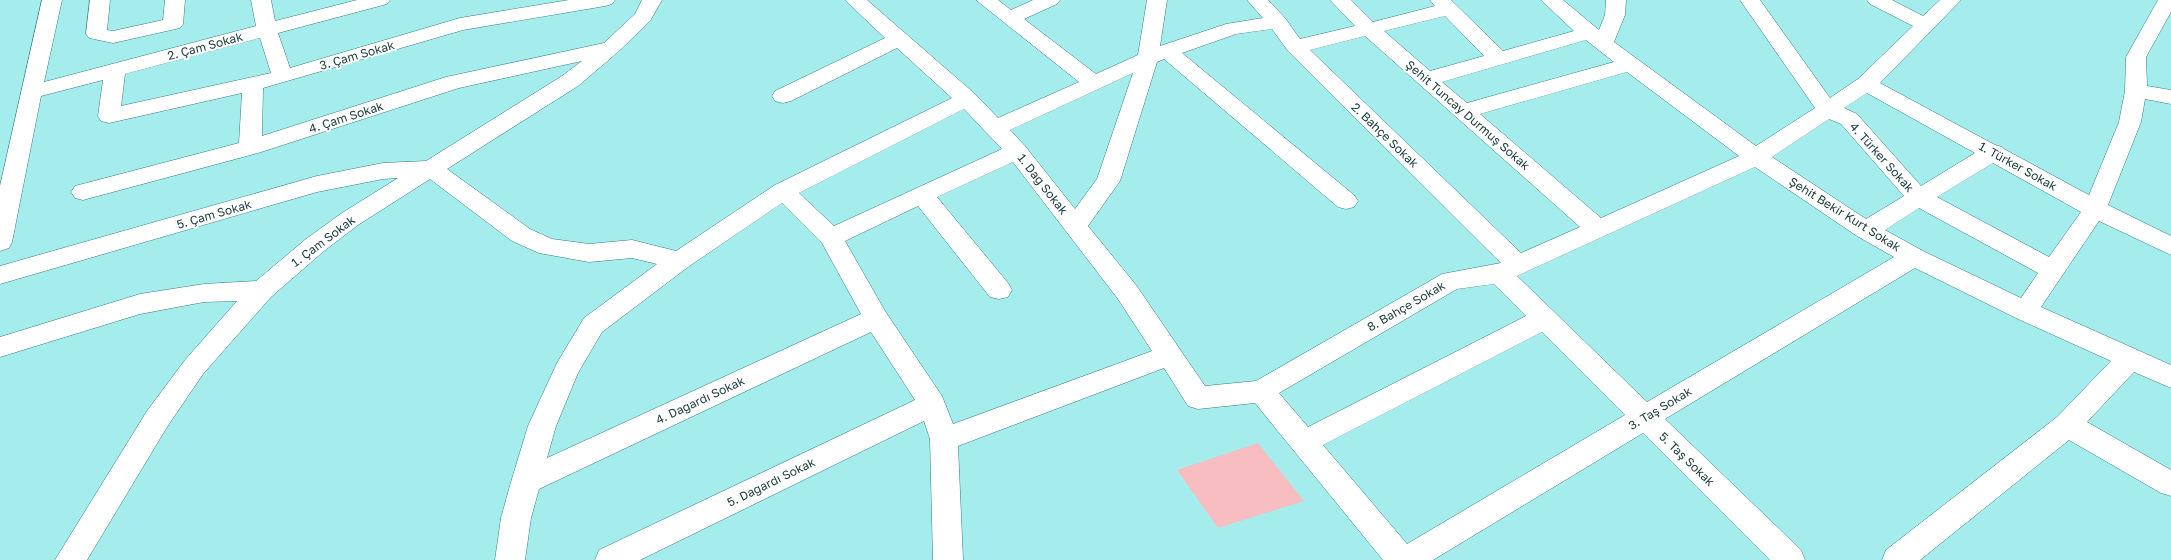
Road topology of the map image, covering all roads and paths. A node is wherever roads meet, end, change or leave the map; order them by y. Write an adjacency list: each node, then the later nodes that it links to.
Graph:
1 (52, 0): 40 (street)
2 (100, 0): 3 (street)
3 (175, 0)
4 (261, 0): 25 (street)
5 (380, 0): 25 (street, 2. Çam Sokak)
6 (605, 0): 34 (street, 3. Çam Sokak)
7 (652, 0): 29 (street, 1. Çam Sokak)
8 (855, 0): 27 (street, 1. Dağ Sokak)
9 (986, 0): 21 (street)
10 (1050, 0): 21 (street)
11 (1157, 0): 30 (street)
12 (1257, 0): 22 (street, 2. Bahçe Sokak)
13 (1340, 0): 24 (street, Şehit Tuncay Durmuş Sokak)
14 (1551, 0): 26 (street, Şehit Bekir Kurt Sokak)
15 (1616, 0): 26 (street)
16 (1750, 0): 44 (street, 4. Türker Sokak)
17 (1877, 0): 23 (street)
18 (1951, 0): 23 (street, 8. Bahçe Sokak)
19 (2168, 0): 39 (street)
20 (1444, 5): 24 (street); 31 (street)
21 (1009, 18): 36 (street)
22 (1278, 22): 28 (street, 2. Bahçe Sokak); 30 (street)
23 (1926, 26): 38 (street, 8. Bahçe Sokak)
24 (1369, 29): 28 (street); 35 (street, Şehit Tuncay Durmuş Sokak)
25 (267, 30): 33 (street, 2. Çam Sokak); 34 (street)
26 (1596, 38): 31 (street); 32 (street, Şehit Bekir Kurt Sokak)
27 (899, 39): 41 (street); 43 (street, 1. Dağ Sokak)
28 (1295, 47): 66 (street, 2. Bahçe Sokak)
29 (612, 48): 47 (street, 4. Çam Sokak); 51 (street, 1. Çam Sokak)
30 (1158, 54): 36 (street); 56 (street); 58 (street)
31 (1499, 58): 35 (street)
32 (1630, 64): 45 (street); 50 (street, Şehit Bekir Kurt Sokak)
33 (115, 70): 37 (street, 3. Çam Sokak); 40 (street, 2. Çam Sokak)
34 (283, 77): 37 (street, 3. Çam Sokak)
35 (1427, 79): 45 (street, Şehit Tuncay Durmuş Sokak)
36 (1093, 82): 46 (street)
37 (253, 84): 47 (street)
38 (1866, 84): 44 (street, 8. Bahçe Sokak); 49 (street, 1. Türker Sokak)
39 (2136, 91): 42 (street); 57 (street)
40 (31, 92): 62 (street)
41 (783, 96)
42 (2171, 97)
43 (967, 99): 46 (street, 1. Dağ Sokak); 52 (street)
44 (1827, 109): 50 (street, 8. Bahçe Sokak); 55 (street, 4. Türker Sokak)
45 (1465, 111): 59 (street, Şehit Tuncay Durmuş Sokak)
46 (996, 128): 48 (street, 1. Dağ Sokak)
47 (250, 148): 53 (street, 4. Çam Sokak)
48 (1017, 151): 54 (street); 58 (street, 1. Dağ Sokak)
49 (1994, 152): 55 (street); 57 (street, 1. Türker Sokak)
50 (1756, 157): 59 (street, 8. Bahçe Sokak); 60 (street, Şehit Bekir Kurt Sokak)
51 (431, 168): 65 (street); 68 (street, 5. Çam Sokak); 69 (street, 1. Çam Sokak)
52 (783, 191): 61 (street); 65 (street)
53 (83, 192)
54 (922, 195): 61 (street); 70 (street)
55 (1919, 198): 60 (street); 67 (street, 4. Türker Sokak)
56 (1346, 201)
57 (2096, 209): 63 (street, 1. Türker Sokak); 67 (street)
58 (1076, 225): 75 (street, 1. Dağ Sokak)
59 (1598, 229): 66 (street, 8. Bahçe Sokak)
60 (1866, 230): 64 (street, Şehit Bekir Kurt Sokak)
61 (831, 237): 72 (street)
62 (0, 242)
63 (2171, 246)
64 (1914, 257): 71 (street, Şehit Bekir Kurt Sokak); 81 (street, 3. Taş Sokak)
65 (679, 261): 85 (street)
66 (1509, 270): 73 (street, 5. Taş Sokak); 78 (street, 8. Bahçe Sokak)
67 (2053, 270): 71 (street)
68 (0, 275)
69 (262, 290): 74 (street); 87 (street, 1. Çam Sokak)
70 (998, 290)
71 (2025, 311): 76 (street, Şehit Bekir Kurt Sokak)
72 (876, 318): 80 (street); 85 (street, 4. Dağardı Sokak)
73 (1544, 319): 81 (street, 5. Taş Sokak); 84 (street)
74 (0, 347)
75 (1170, 355): 79 (street, 1. Dağ Sokak); 83 (street)
76 (2131, 358): 77 (street, Şehit Bekir Kurt Sokak); 82 (street)
77 (2169, 371)
78 (1261, 391): 79 (street, 8. Bahçe Sokak); 84 (street)
79 (1198, 398)
80 (932, 404): 83 (street); 89 (street, 5. Dağardı Sokak)
81 (1645, 417): 91 (street, 3. Taş Sokak); 92 (street, 5. Taş Sokak)
82 (2067, 425): 86 (street); 93 (street)
83 (944, 439): 90 (street)
84 (1304, 442): 91 (street)
85 (525, 482): 88 (street)
86 (2171, 484)
87 (70, 560)
88 (510, 560)
89 (610, 560)
90 (948, 560)
91 (1404, 560)
92 (1790, 560)
93 (1897, 560)

